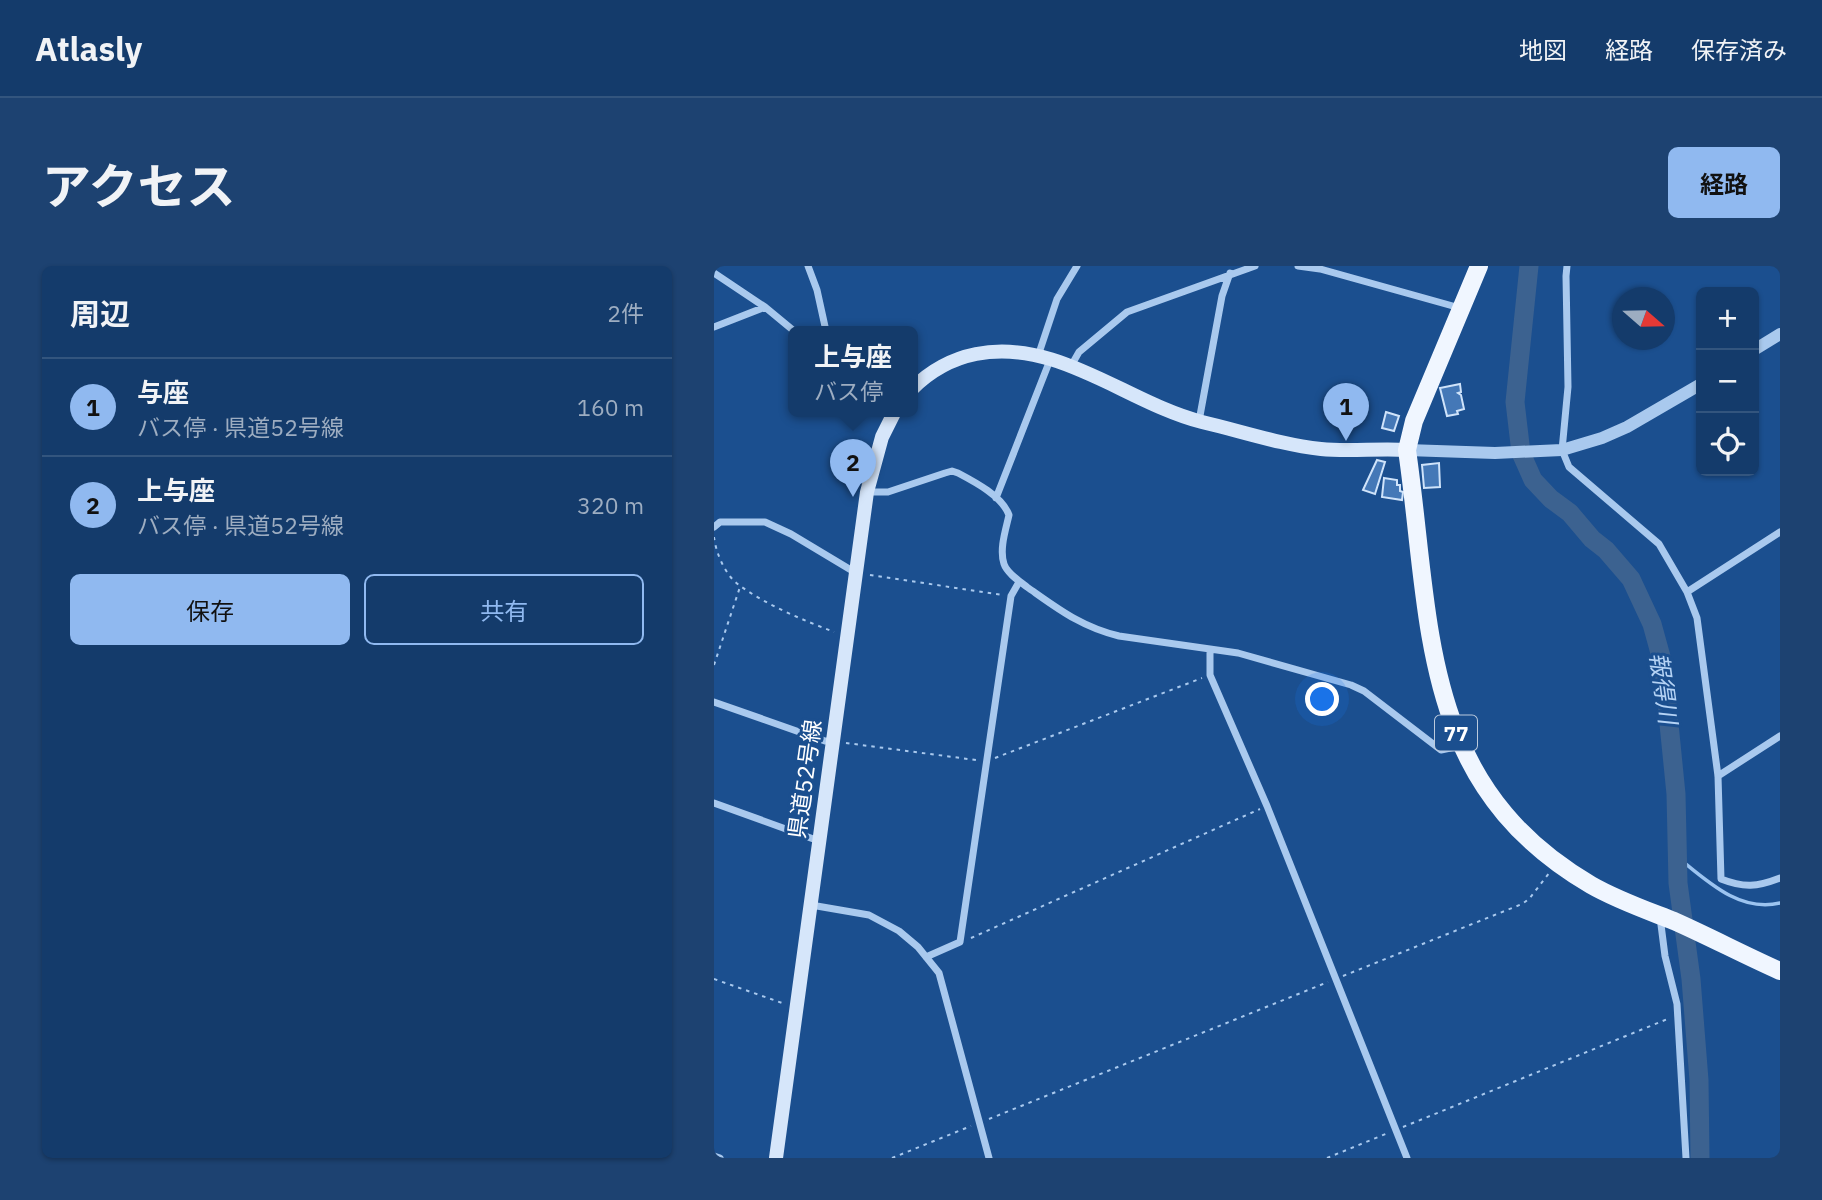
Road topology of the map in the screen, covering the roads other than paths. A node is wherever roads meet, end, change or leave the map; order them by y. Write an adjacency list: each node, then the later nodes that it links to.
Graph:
1 (808, 266): 11 (street)
2 (1077, 266): 16 (street)
3 (1255, 266): 8 (street)
4 (1298, 266): 10 (street)
5 (1479, 266): 10 (main road, 77)
6 (1567, 266): 23 (street)
7 (714, 273): 9 (street)
8 (1230, 273): 17 (street); 21 (street)
9 (765, 307): 12 (street); 13 (street)
10 (1461, 308): 22 (main road, 77)
11 (825, 326)
12 (714, 327)
13 (788, 327)
14 (1780, 334): 15 (street)
15 (1756, 350)
16 (1044, 358): 17 (main road); 18 (main road); 25 (street)
17 (1070, 367): 21 (main road)
18 (918, 383)
19 (1696, 387): 23 (street)
20 (890, 417): 24 (main road, 県道52号線)
21 (1199, 421): 22 (main road)
22 (1407, 450): 23 (street); 35 (main road, 77)
23 (1556, 450): 30 (street)
24 (867, 492): 25 (street); 28 (main road, 県道52号線)
25 (996, 498): 29 (street)
26 (714, 527): 28 (street)
27 (1780, 532): 30 (street)
28 (856, 573): 34 (main road, 県道52号線)
29 (1019, 582): 31 (street); 42 (street)
30 (1687, 592): 36 (street)
31 (1210, 649): 35 (street); 48 (street)
32 (714, 702): 34 (street)
33 (1780, 736): 36 (street)
34 (832, 741): 38 (main road, 県道52号線)
35 (1461, 746): 41 (main road, 77)
36 (1718, 776): 39 (street)
37 (714, 803): 38 (street)
38 (819, 841): 40 (main road, 県道52号線)
39 (1780, 878)
40 (811, 905): 42 (street); 46 (main road, 県道52号線)
41 (1666, 918): 43 (main road, 77); 49 (street)
42 (926, 957): 47 (street)
43 (1780, 971)
44 (714, 1156): 45 (street)
45 (720, 1158)
46 (776, 1158)
47 (989, 1158)
48 (1407, 1158)
49 (1686, 1158)

